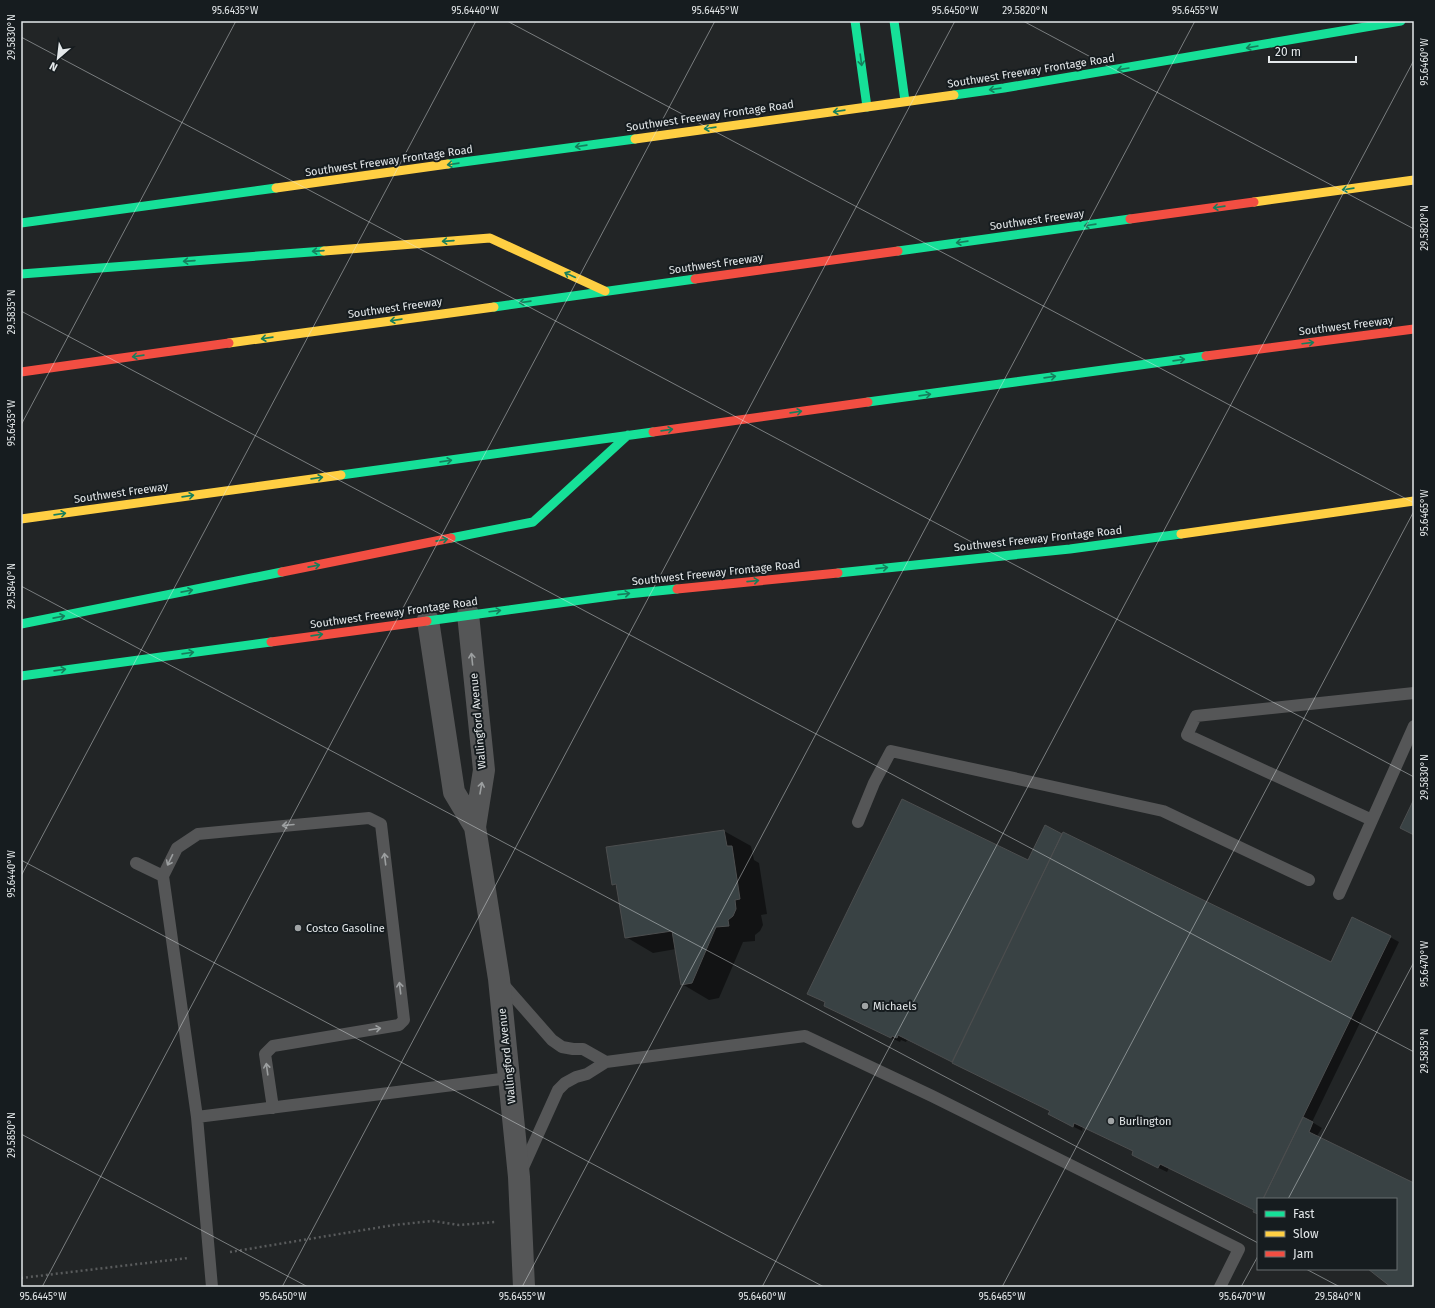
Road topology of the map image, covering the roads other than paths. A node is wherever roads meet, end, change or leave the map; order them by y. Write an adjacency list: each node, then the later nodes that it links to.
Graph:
1 (855, 21): 5 (main road, one-way to 5)
2 (894, 21): 4 (main road)
3 (1401, 21): 4 (main road, Southwest Freeway Frontage Road, one-way to 4)
4 (905, 101): 5 (main road, Southwest Freeway Frontage Road)
5 (867, 107): 7 (main road, Southwest Freeway Frontage Road, one-way to 7)
6 (1414, 180): 9 (main road, Southwest Freeway, one-way to 9)
7 (21, 223)
8 (21, 274): 9 (main road, one-way to 8)
9 (605, 291): 11 (main road, Southwest Freeway, one-way to 11)
10 (1414, 329): 12 (main road, Southwest Freeway, one-way to 10)
11 (21, 372)
12 (628, 436): 14 (main road, Southwest Freeway, one-way to 12); 17 (main road, one-way to 12)
13 (1414, 502): 15 (main road, Southwest Freeway Frontage Road, one-way to 13)
14 (21, 519)
15 (468, 614): 16 (main road, Southwest Freeway Frontage Road); 23 (street, Wallingford Avenue, one-way to 15)
16 (428, 620): 18 (main road, Southwest Freeway Frontage Road, one-way to 16); 23 (street, Wallingford Avenue)
17 (21, 624)
18 (21, 676)
19 (1414, 693): 21 (lane)
20 (1414, 726): 21 (lane)
21 (1372, 820): 27 (lane)
22 (858, 822): 26 (lane)
23 (475, 827): 28 (street, Wallingford Avenue)
24 (136, 863): 25 (lane)
25 (163, 876): 31 (lane, one-way to 25); 32 (lane)
26 (1309, 880)
27 (1339, 894)
28 (499, 979): 29 (lane); 30 (street, Wallingford Avenue)
29 (606, 1062): 33 (lane); 36 (lane)
30 (509, 1078): 31 (lane); 33 (street, Wallingford Avenue)
31 (273, 1108): 32 (lane)
32 (197, 1117): 34 (lane)
33 (519, 1177): 35 (street, Wallingford Avenue)
34 (212, 1287)
35 (524, 1287)
36 (1220, 1287)

